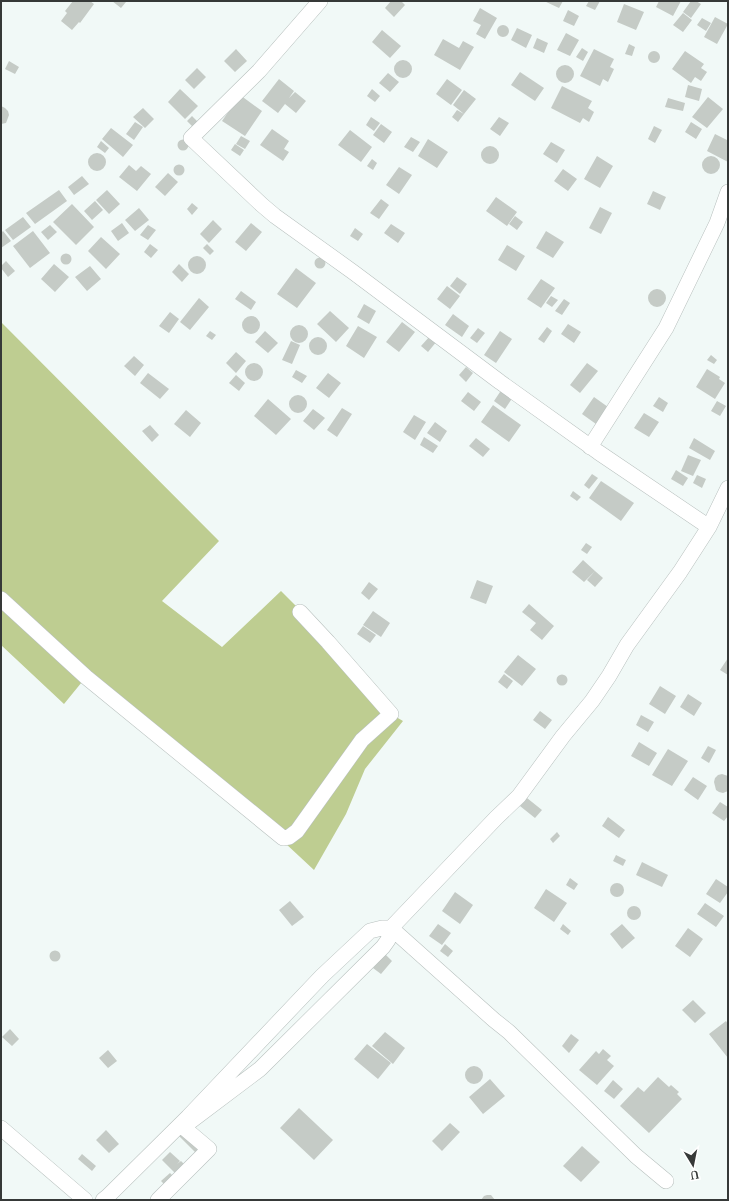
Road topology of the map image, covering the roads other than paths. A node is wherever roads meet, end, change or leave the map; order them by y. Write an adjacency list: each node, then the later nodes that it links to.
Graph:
1 (320, 1): 3 (street)
2 (728, 192): 3 (street)
3 (590, 447): 5 (street)
4 (728, 488): 5 (street)
5 (709, 527): 8 (street)
6 (1, 599): 7 (street)
7 (300, 612)
8 (391, 928): 10 (street); 12 (street); 13 (street)
9 (1, 1128): 11 (street)
10 (666, 1181)
11 (85, 1200)
12 (103, 1200)
13 (158, 1200)

